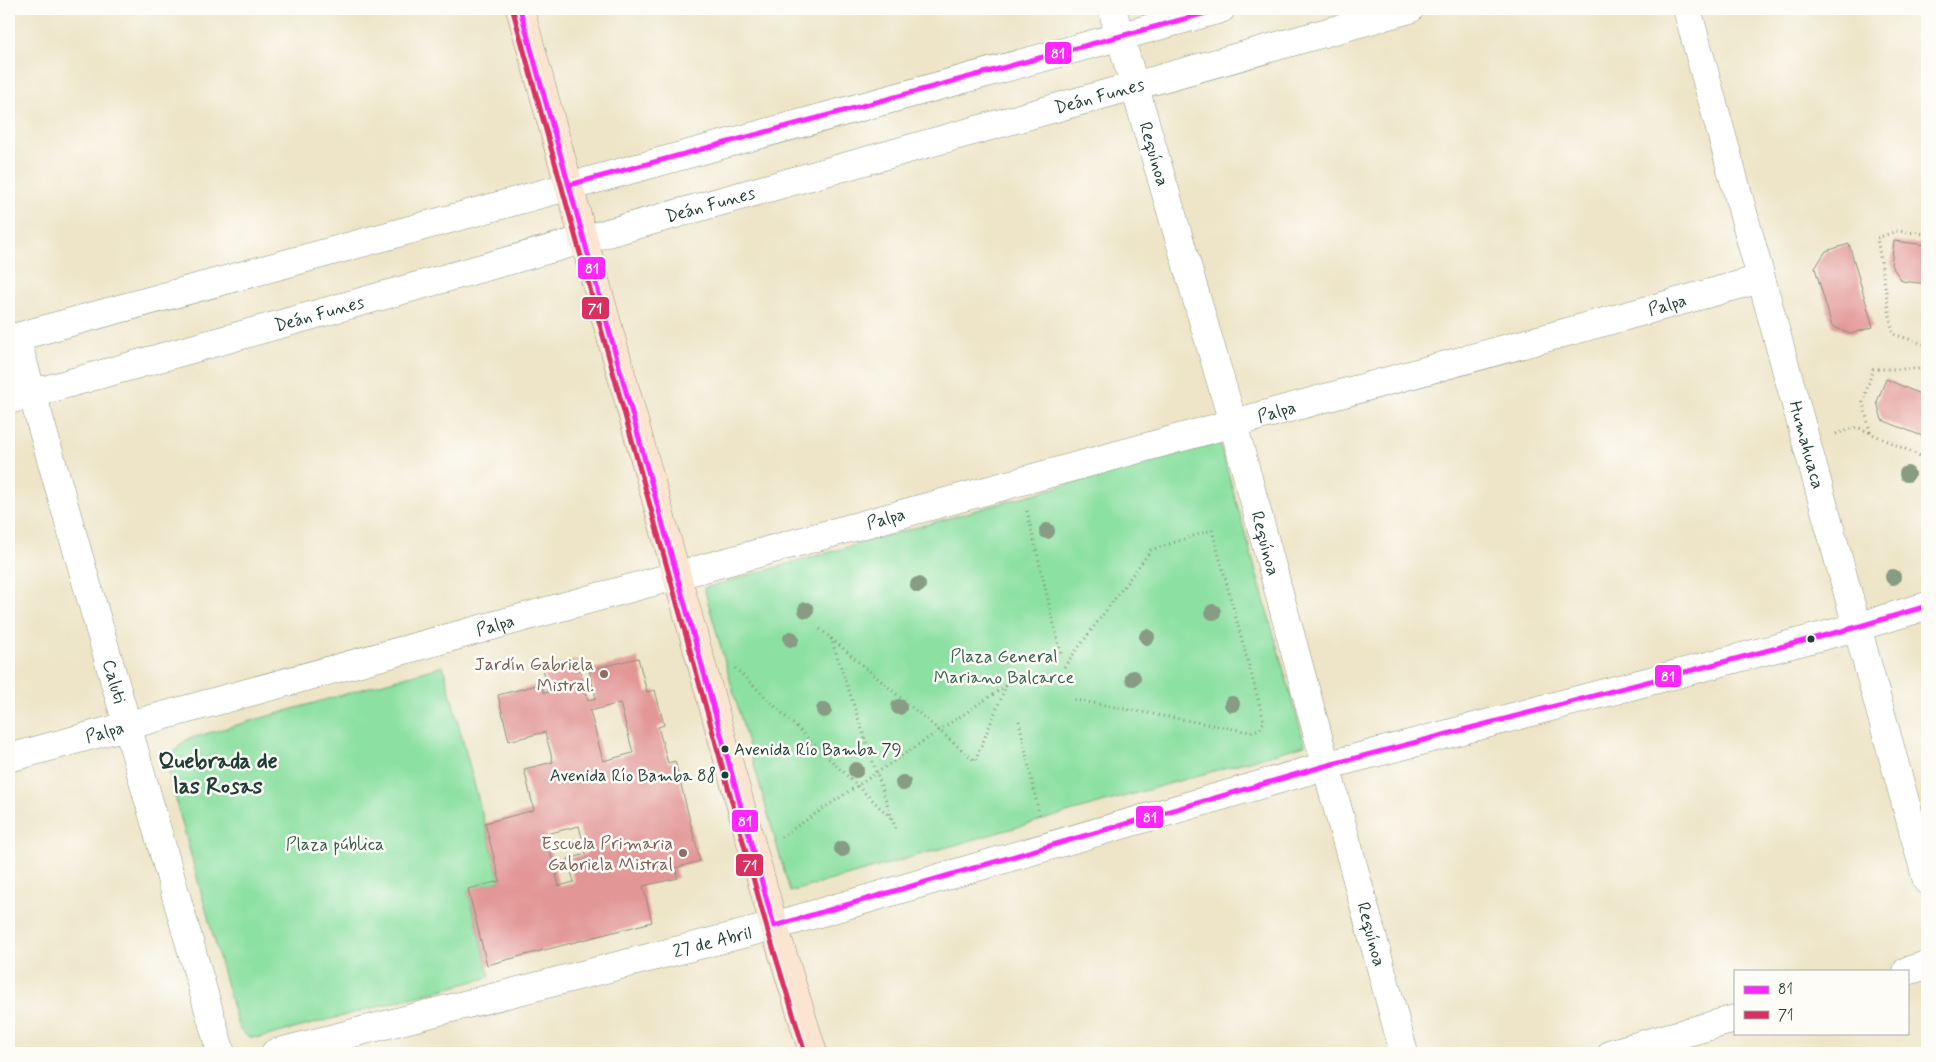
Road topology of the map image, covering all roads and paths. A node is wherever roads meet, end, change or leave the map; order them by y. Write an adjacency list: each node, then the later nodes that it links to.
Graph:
1 (520, 9): 8 (main road)
2 (1112, 9): 6 (street, Requínoa)
3 (1221, 9): 6 (street)
4 (1410, 9): 7 (street, Deán Funes)
5 (1687, 9): 11 (street, Humahuaca)
6 (1119, 37): 7 (street, Requínoa); 8 (street)
7 (1134, 86): 10 (street, Deán Funes); 16 (street, Requínoa)
8 (569, 185): 10 (main road); 12 (street)
9 (1927, 234): 13 (path)
10 (582, 240): 15 (street, Deán Funes); 21 (main road)
11 (1761, 279): 16 (street, Palpa); 18 (street, Humahuaca)
12 (13, 338): 15 (street, Caluti)
13 (1927, 345)
14 (1927, 369): 17 (path)
15 (21, 397): 33 (street, Caluti)
16 (1233, 423): 20 (street, Palpa); 36 (street, Requínoa)
17 (1870, 433): 18 (path); 19 (path)
18 (1806, 443): 23 (street, Humahuaca)
19 (1927, 460)
20 (1020, 481): 21 (street, Palpa); 26 (path)
21 (678, 575): 33 (street, Palpa); 42 (main road)
22 (1927, 606): 23 (street, 27 de Abril)
23 (1857, 627): 36 (street, 27 de Abril); 43 (street, Humahuaca)
24 (820, 629): 25 (path)
25 (830, 637): 34 (path); 37 (path)
26 (1061, 654)
27 (734, 666): 38 (path)
28 (1064, 667): 31 (path)
29 (1009, 679): 30 (path)
30 (1007, 686): 34 (path); 34 (path)
31 (1071, 699)
32 (1019, 721): 41 (path)
33 (127, 726): 35 (street, Palpa); 48 (street, Caluti)
34 (940, 731): 37 (path)
35 (9, 758)
36 (1325, 766): 41 (street, 27 de Abril); 51 (street, Requínoa)
37 (877, 774): 38 (path); 39 (path)
38 (858, 786): 39 (path); 42 (path)
39 (891, 818): 40 (path)
40 (896, 830)
41 (1046, 847): 44 (street, 27 de Abril)
42 (754, 854): 44 (main road)
43 (1927, 881)
44 (774, 926): 49 (street, 27 de Abril); 50 (main road)
45 (1927, 965): 46 (street)
46 (1908, 971)
47 (1734, 1019): 52 (street)
48 (221, 1053)
49 (275, 1053)
50 (813, 1053)
51 (1404, 1053)
52 (1612, 1053)

